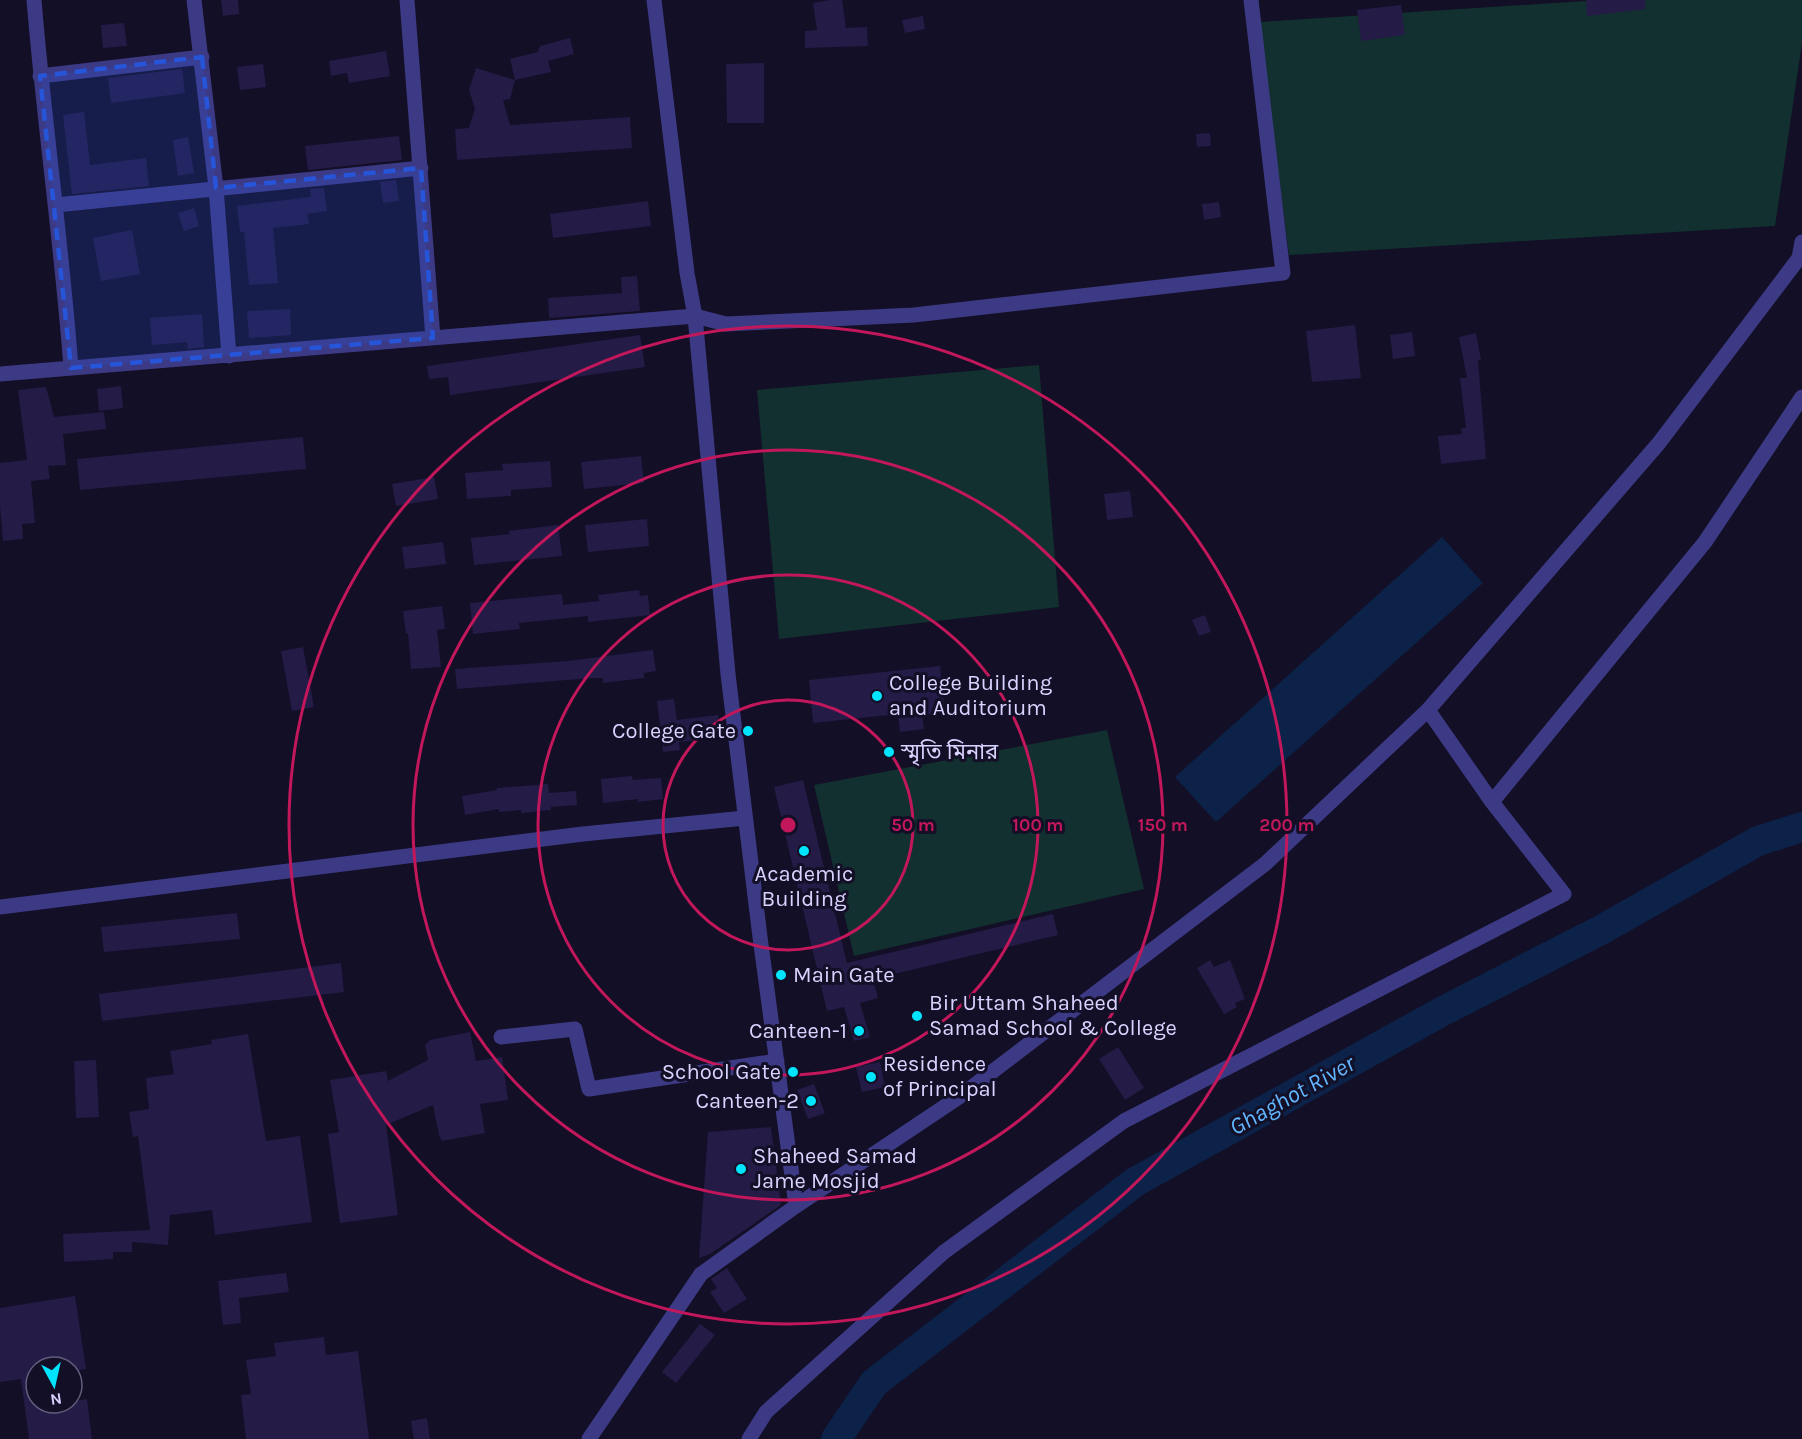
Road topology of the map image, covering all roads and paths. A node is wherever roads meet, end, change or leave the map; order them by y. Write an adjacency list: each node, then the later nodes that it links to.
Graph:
1 (34, 0): 7 (street)
2 (195, 0): 6 (street)
3 (407, 0): 8 (street)
4 (654, 0): 12 (street)
5 (1251, 0): 12 (street)
6 (202, 57): 7 (street); 9 (street)
7 (40, 76): 10 (street)
8 (421, 168): 9 (street); 13 (street)
9 (216, 188): 10 (street); 14 (street)
10 (56, 205): 15 (street)
11 (1802, 242): 18 (street)
12 (695, 316): 13 (street); 20 (street)
13 (433, 338): 14 (street)
14 (229, 356): 15 (street)
15 (71, 368): 16 (street)
16 (0, 374)
17 (1802, 397): 19 (street)
18 (1428, 710): 19 (street); 24 (street)
19 (1492, 802): 26 (street)
20 (745, 818): 21 (street); 23 (street)
21 (0, 907)
22 (501, 1037): 23 (street)
23 (777, 1061): 24 (street)
24 (796, 1206): 25 (street)
25 (589, 1439)
26 (749, 1439)

